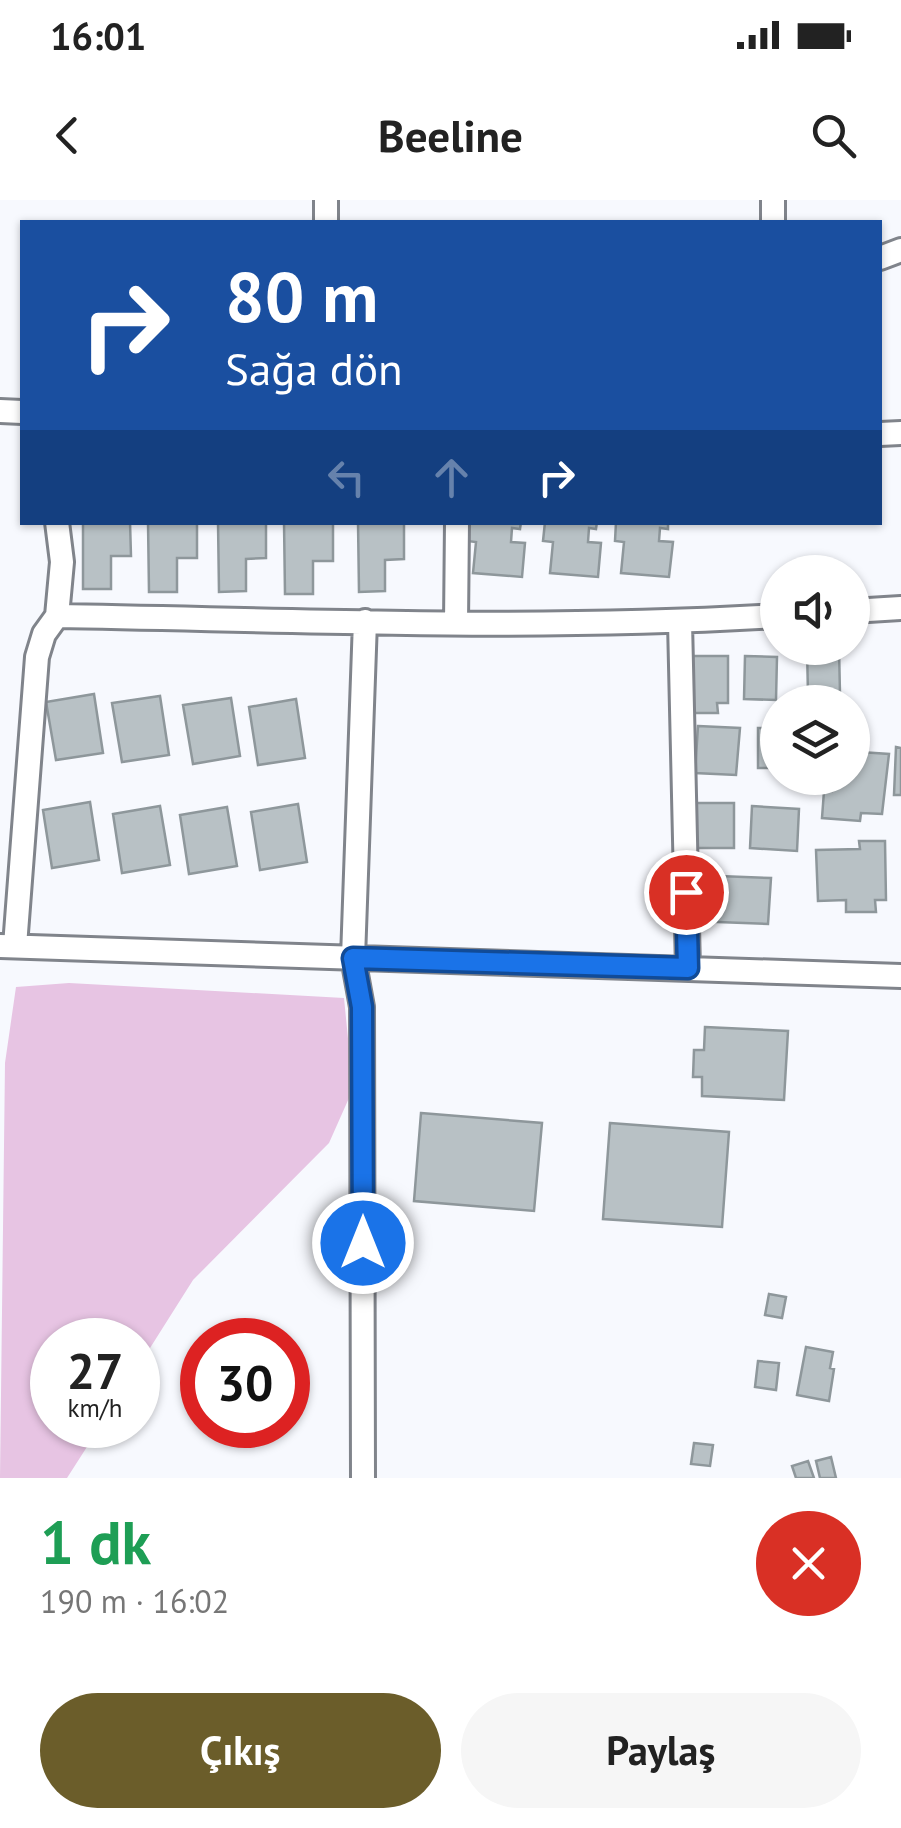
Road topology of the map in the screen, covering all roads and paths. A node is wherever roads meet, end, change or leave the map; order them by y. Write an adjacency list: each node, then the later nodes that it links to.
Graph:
1 (57, 525): 5 (street)
2 (457, 525): 9 (street)
3 (901, 608): 4 (street)
4 (870, 610)
5 (57, 616): 7 (street); 10 (street)
6 (760, 617): 8 (street)
7 (365, 621): 9 (street); 11 (street)
8 (680, 622): 9 (street); 12 (street)
9 (456, 623)
10 (8, 946): 11 (street)
11 (353, 958): 12 (street); 14 (street)
12 (688, 968): 13 (street)
13 (901, 976)
14 (363, 1478)

